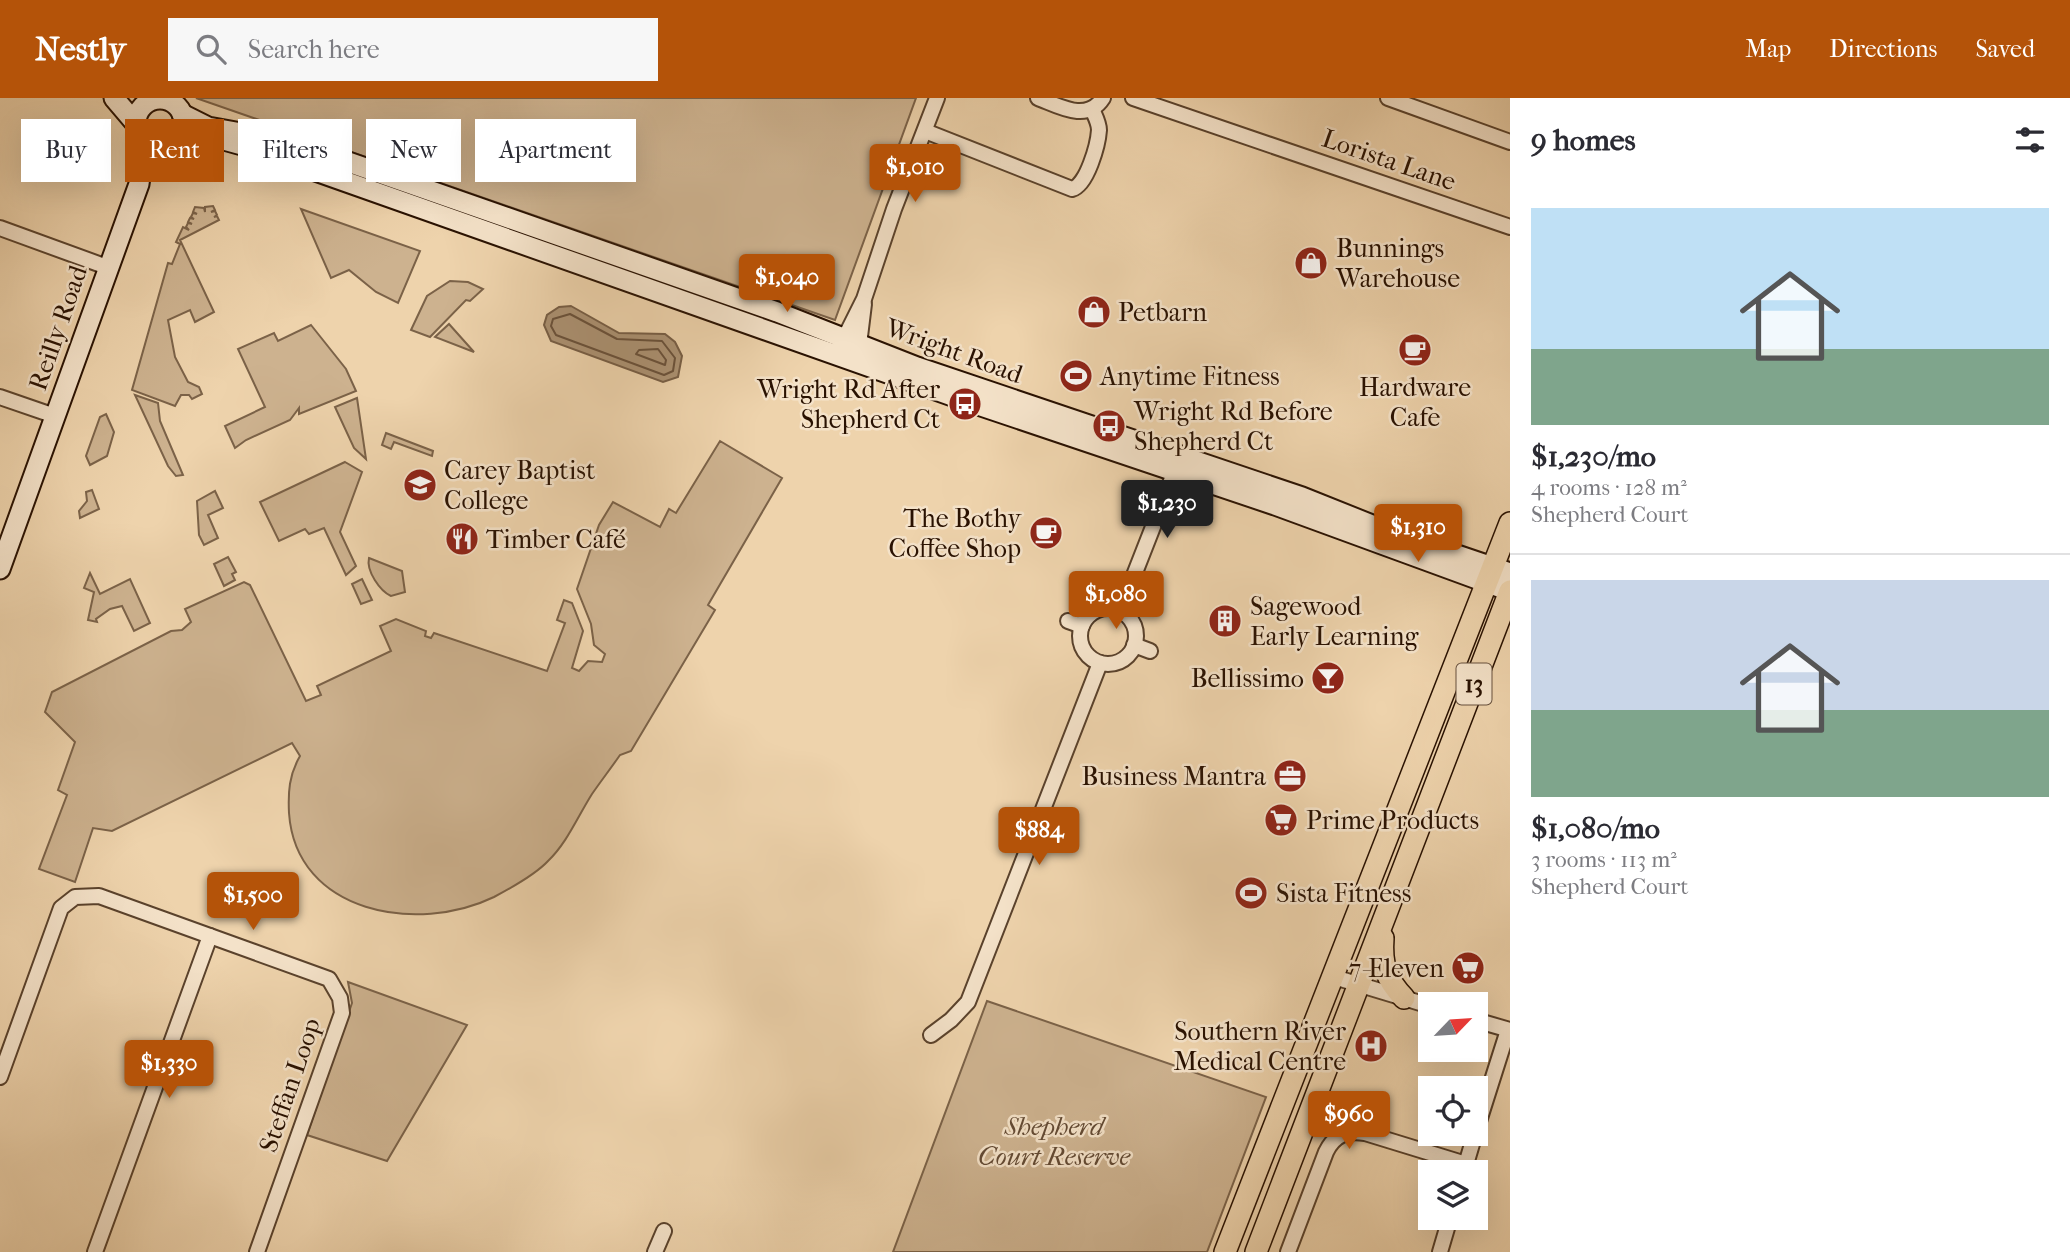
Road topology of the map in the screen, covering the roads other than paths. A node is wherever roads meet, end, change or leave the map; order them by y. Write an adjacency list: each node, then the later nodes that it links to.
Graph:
1 (115, 98): 7 (street, Wright Road); 10 (street, Wright Road)
2 (937, 98): 13 (street)
3 (1038, 98): 8 (street)
4 (1103, 98): 8 (street)
5 (1133, 98): 18 (street, Lorista Lane)
6 (1388, 98): 15 (street)
7 (146, 103): 9 (street, Wright Road); 11 (street)
8 (1092, 109): 13 (street)
9 (182, 114): 12 (street); 17 (street, Wright Road)
10 (130, 119)
11 (139, 119)
12 (182, 119)
13 (925, 131): 21 (street)
14 (224, 140): 17 (street, Wright Road)
15 (1510, 142)
16 (139, 184): 20 (street, Reilly Road)
17 (503, 227): 21 (street, Wright Road)
18 (1510, 227)
19 (0, 228): 20 (street)
20 (107, 267): 23 (street, Reilly Road)
21 (849, 350): 24 (street, Wright Road)
22 (0, 397): 23 (street)
23 (55, 416): 26 (street, Reilly Road)
24 (1177, 464): 27 (street, Wright Road); 29 (street)
25 (1510, 523): 27 (main road, 13)
26 (1, 565)
27 (1497, 575): 28 (street, Wright Road); 35 (main road, 13)
28 (1510, 591): 33 (main road, 13)
29 (1120, 611): 30 (street); 32 (street)
30 (1134, 645): 31 (street); 32 (street)
31 (1150, 650)
32 (1100, 663): 41 (street)
33 (1384, 922): 36 (main road, 13); 37 (main road)
34 (210, 936): 42 (street, Steffan Loop); 47 (street); 48 (street, Steffan Loop)
35 (1334, 977): 36 (street); 50 (main road, 13)
36 (1360, 985): 37 (street); 51 (main road, 13)
37 (1404, 998): 38 (street)
38 (1418, 1002)
39 (1488, 1024): 40 (street)
40 (1509, 1030): 43 (street)
41 (931, 1035)
42 (0, 1077)
43 (1488, 1094)
44 (1442, 1160): 52 (street)
45 (1446, 1230): 53 (street)
46 (664, 1231): 49 (street)
47 (94, 1252)
48 (257, 1252)
49 (655, 1252)
50 (1225, 1252)
51 (1256, 1252)
52 (1288, 1252)
53 (1440, 1252)

